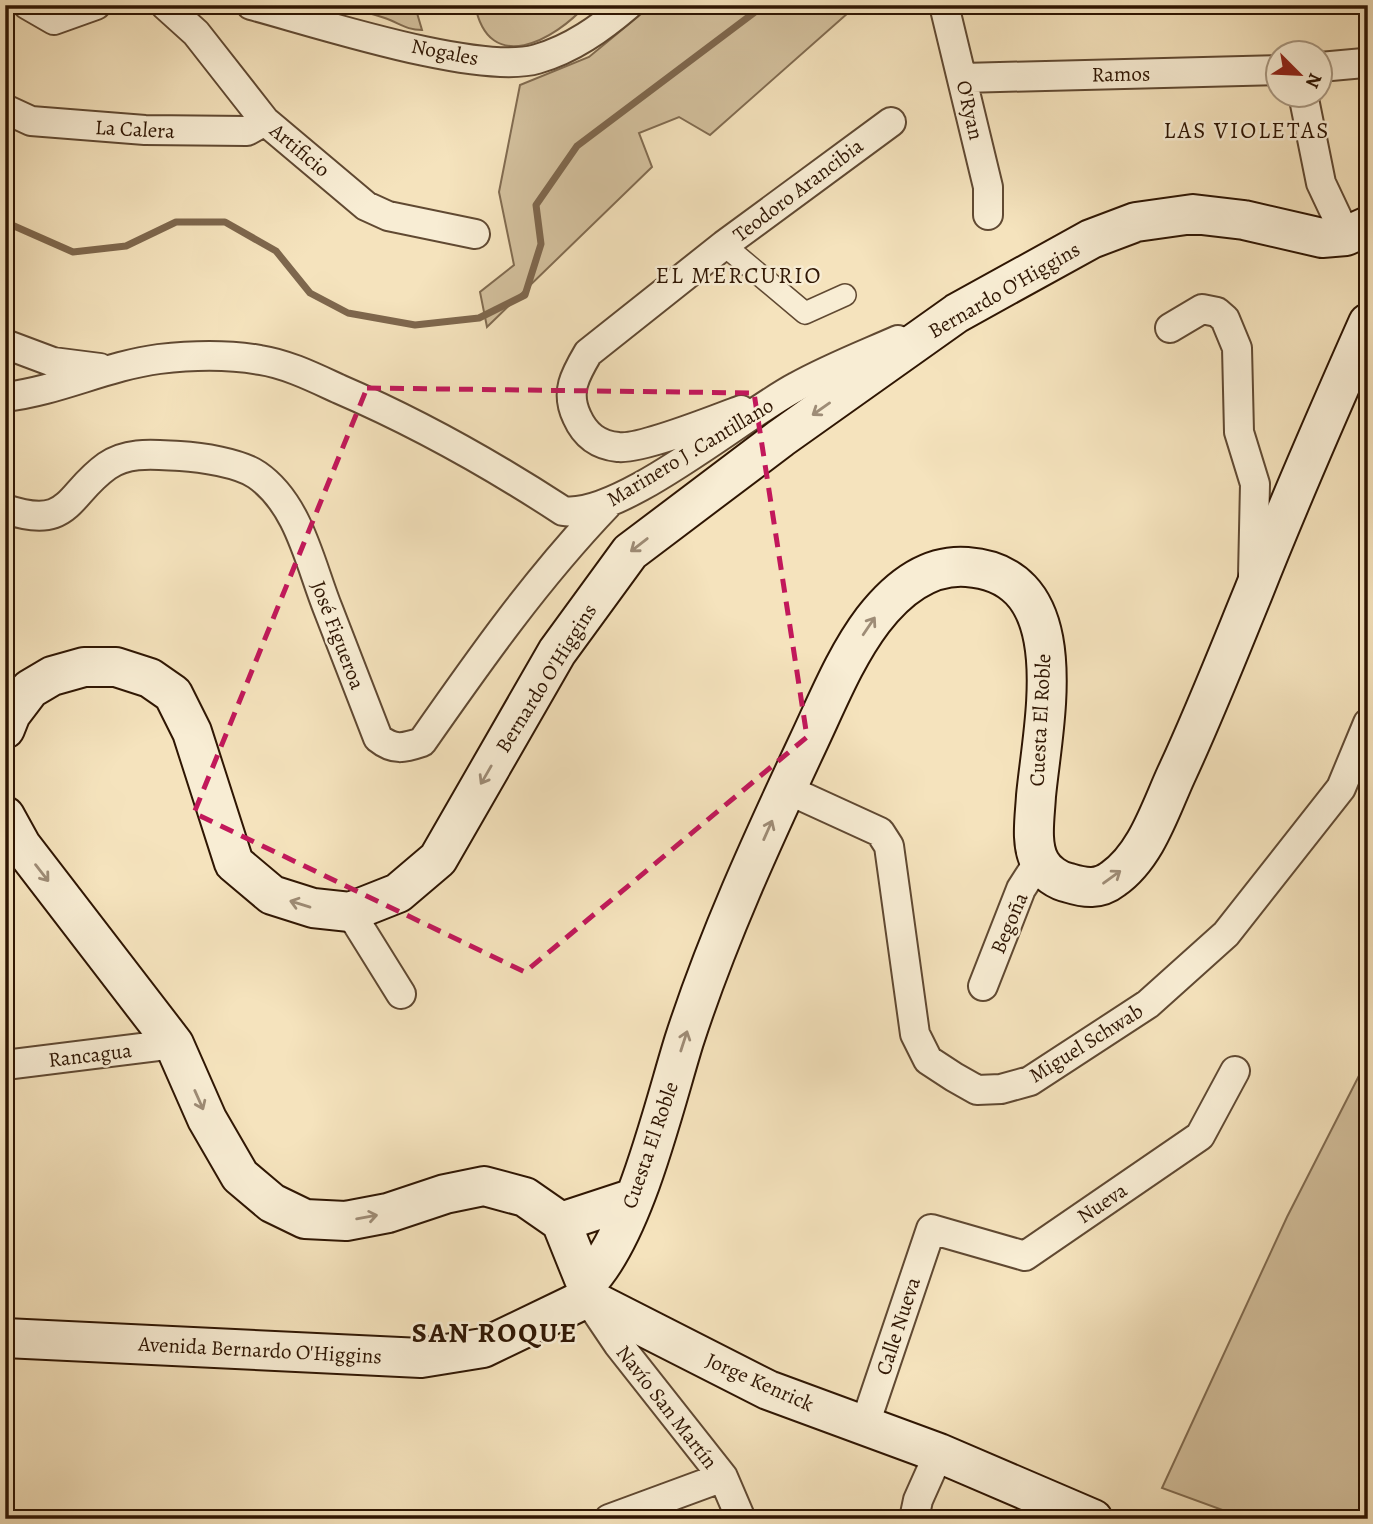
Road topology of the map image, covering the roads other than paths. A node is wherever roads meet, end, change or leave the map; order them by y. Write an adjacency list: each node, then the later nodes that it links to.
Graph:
1 (28, 5): 2 (street)
2 (96, 5)
3 (165, 5): 13 (street, Artificio)
4 (251, 5): 5 (street, Nogales)
5 (628, 5)
6 (944, 5): 10 (street, O'Ryan)
7 (1364, 64): 8 (street)
8 (1334, 66)
9 (1264, 70): 10 (street, Ramos)
10 (963, 78): 15 (street, O'Ryan)
11 (1306, 108): 16 (street)
12 (5, 109): 13 (street, La Calera)
13 (265, 121): 17 (street, Artificio)
14 (891, 121): 18 (street, Teodoro Arancibia)
15 (988, 215)
16 (1357, 231): 20 (main road, Bernardo O'Higgins)
17 (475, 234)
18 (724, 245): 19 (street); 25 (street, Teodoro Arancibia)
19 (845, 295)
20 (957, 313): 25 (street, Marinero J .Cantillano); 35 (main road, Bernardo O'Higgins, one-way to 35)
21 (1368, 323): 29 (main road)
22 (1170, 328): 29 (street)
23 (5, 344): 24 (street)
24 (106, 368): 26 (street); 27 (street, Marinero J .Cantillano)
25 (794, 387): 27 (street, Marinero J .Cantillano)
26 (5, 397)
27 (607, 505): 28 (street, José Figueroa)
28 (5, 509)
29 (1253, 592): 34 (main road, one-way to 29)
30 (1368, 723): 32 (street, Miguel Schwab)
31 (5, 729): 35 (main road, Bernardo O'Higgins, one-way to 31)
32 (786, 789): 34 (main road, Cuesta El Roble, one-way to 34); 41 (main road, Cuesta El Roble, one-way to 32)
33 (5, 816): 38 (main road, one-way to 38)
34 (1039, 861): 36 (street, Begoña)
35 (351, 912): 37 (street)
36 (982, 986)
37 (401, 994)
38 (174, 1044): 39 (street, Rancagua); 42 (main road, one-way to 42)
39 (5, 1065)
40 (1235, 1072): 43 (street, Nueva)
41 (634, 1198): 42 (main road); 44 (main road, Cuesta El Roble)
42 (561, 1222): 44 (main road)
43 (931, 1228): 46 (street, Calle Nueva)
44 (587, 1291): 45 (main road, Avenida Bernardo O'Higgins); 46 (main road, Jorge Kenrick); 48 (street, Navío San Martín)
45 (5, 1338)
46 (865, 1424): 47 (main road, Jorge Kenrick)
47 (939, 1453): 51 (street); 52 (main road, Jorge Kenrick)
48 (723, 1477): 49 (street); 50 (street, Navío San Martín)
49 (609, 1519)
50 (741, 1519)
51 (914, 1519)
52 (1093, 1519)

